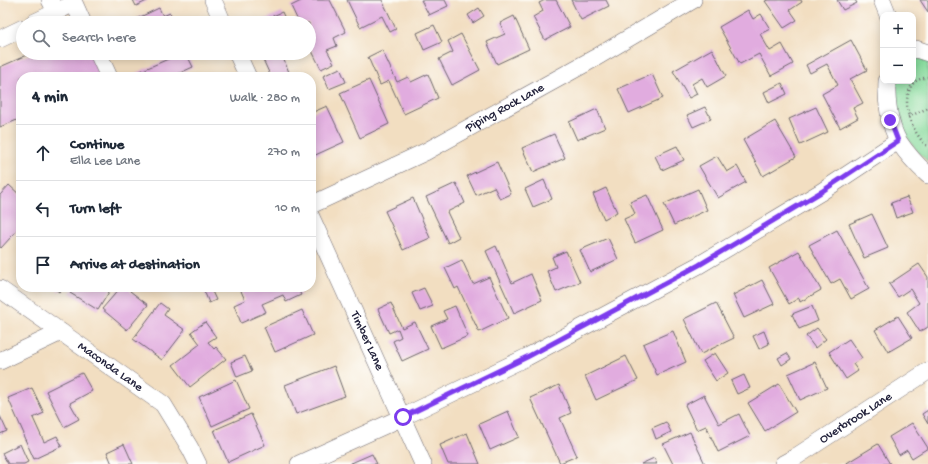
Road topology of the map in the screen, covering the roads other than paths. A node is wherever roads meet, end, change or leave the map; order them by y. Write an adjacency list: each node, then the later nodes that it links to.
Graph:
1 (213, 0): 8 (street)
2 (693, 0): 20 (street, Piping Rock Lane)
3 (882, 0): 5 (street)
4 (53, 6): 6 (street); 7 (street)
5 (887, 12)
6 (41, 16)
7 (80, 16)
8 (220, 16)
9 (16, 31): 10 (street)
10 (0, 39)
11 (916, 49): 12 (street)
12 (928, 53)
13 (101, 60): 15 (street)
14 (240, 60): 16 (street)
15 (107, 72)
16 (246, 72)
17 (887, 84): 18 (street)
18 (898, 141): 19 (street); 26 (street)
19 (928, 175)
20 (316, 203)
21 (316, 228): 26 (street, Timber Lane)
22 (0, 289): 23 (street, Maconda Lane)
23 (61, 332): 24 (street); 27 (street, Maconda Lane)
24 (0, 362)
25 (928, 371): 30 (street, Overbrook Lane)
26 (403, 417): 28 (street); 29 (street, Timber Lane)
27 (198, 464)
28 (299, 464)
29 (423, 464)
30 (783, 464)

